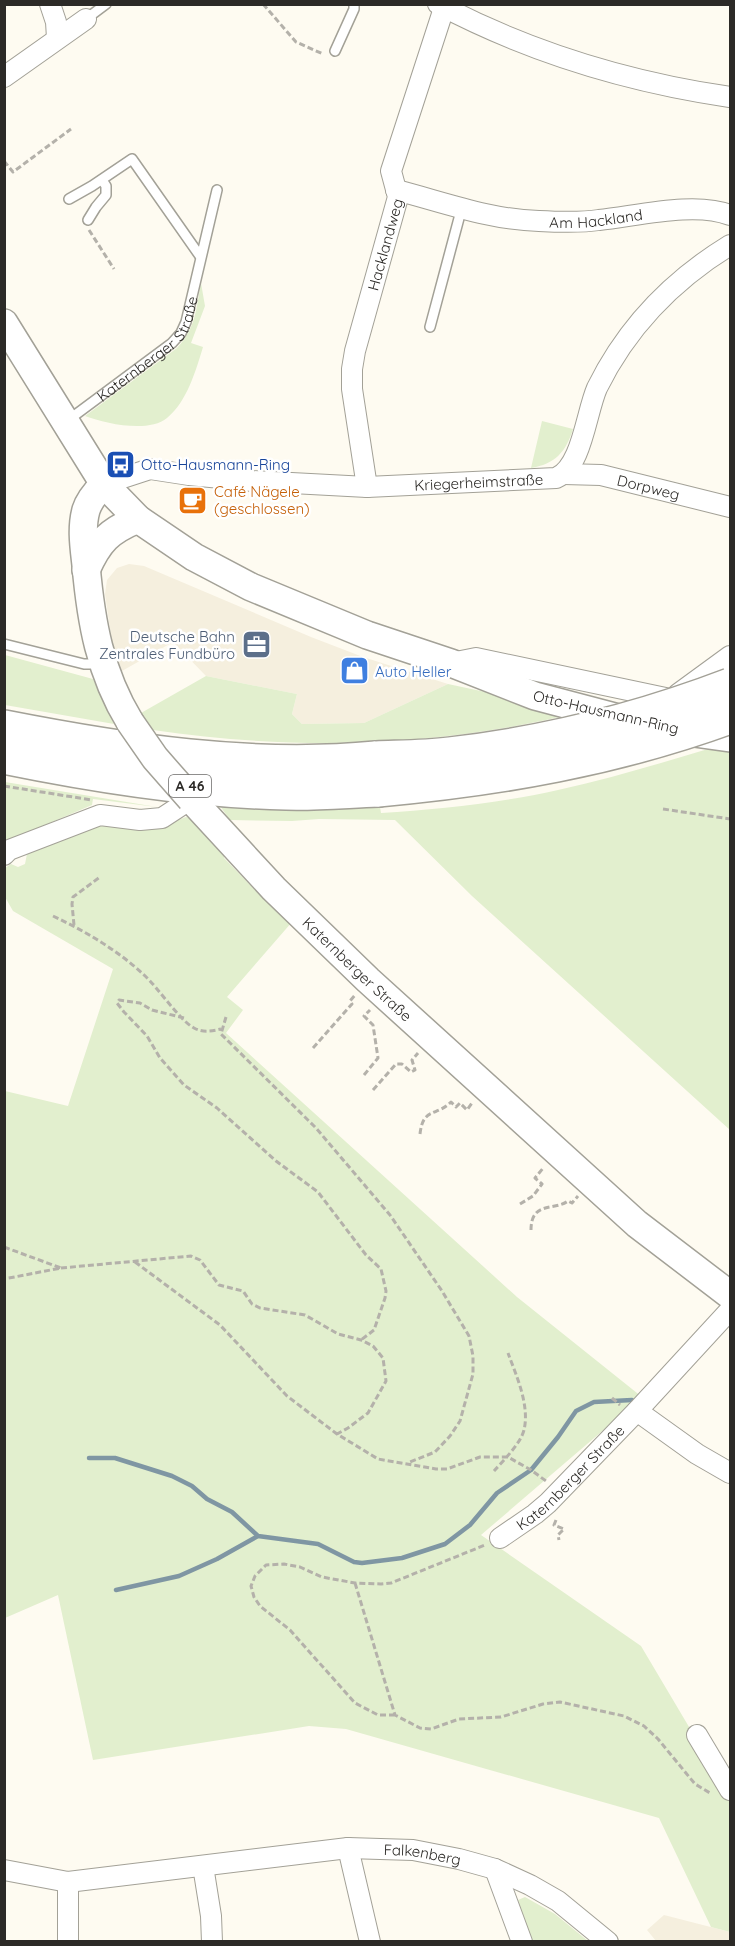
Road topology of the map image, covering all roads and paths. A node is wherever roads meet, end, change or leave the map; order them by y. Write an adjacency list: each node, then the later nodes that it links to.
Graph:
1 (50, 4): 7 (street)
2 (106, 4): 6 (lane)
3 (263, 4): 8 (path)
4 (354, 4): 8 (lane)
5 (441, 6): 10 (street, Hacklandweg); 15 (street, Hacklandweg)
6 (86, 19): 7 (street)
7 (57, 38): 9 (street)
8 (335, 51)
9 (4, 77)
10 (730, 97)
11 (71, 129): 12 (path)
12 (4, 161)
13 (102, 180): 16 (lane); 19 (lane); 21 (lane)
14 (217, 190): 21 (lane, Katernberger Straße)
15 (396, 190): 17 (street, Am Hackland); 28 (street, Hacklandweg)
16 (69, 199)
17 (462, 207): 18 (street, Am Hackland); 24 (lane)
18 (730, 215)
19 (88, 220): 22 (path)
20 (730, 245): 26 (street, Kriegerheimstraße)
21 (200, 256): 25 (lane, Katernberger Straße)
22 (114, 268)
23 (4, 323): 25 (street)
24 (430, 327)
25 (65, 423): 27 (street)
26 (564, 474): 28 (street, Kriegerheimstraße); 29 (street, Dorpweg)
27 (104, 484): 28 (street, Kriegerheimstraße); 30 (street); 31 (street, Katernberger Straße)
28 (367, 487)
29 (730, 507)
30 (138, 519): 31 (street); 34 (street, Otto-Hausmann-Ring)
31 (86, 570): 35 (street, Katernberger Straße)
32 (4, 644): 35 (lane)
33 (730, 656): 37 (street)
34 (452, 663): 37 (street, Otto-Hausmann-Ring); 41 (street, Otto-Hausmann-Ring)
35 (103, 664): 46 (street, Katernberger Straße, bridge)
36 (730, 685): 40 (highway, A 46, bridge)
37 (671, 699): 38 (street, Otto-Hausmann-Ring)
38 (730, 711)
39 (730, 717): 42 (highway, A 46, bridge)
40 (4, 727)
41 (730, 738)
42 (4, 758)
43 (4, 786): 44 (path)
44 (98, 801)
45 (663, 809): 47 (path)
46 (190, 810): 48 (street); 57 (street, Katernberger Straße)
47 (730, 819)
48 (4, 855)
49 (100, 878): 51 (path)
50 (53, 916): 51 (path)
51 (74, 926): 55 (path)
52 (350, 1001): 58 (path)
53 (364, 1016): 59 (path)
54 (226, 1017): 56 (path)
55 (184, 1018): 56 (path); 73 (path)
56 (221, 1029): 79 (path)
57 (432, 1038): 60 (street, Katernberger Straße); 61 (path)
58 (314, 1048)
59 (364, 1075)
60 (479, 1082): 62 (path); 63 (street, Katernberger Straße)
61 (373, 1090)
62 (420, 1134)
63 (552, 1148): 64 (street, Katernberger Straße); 65 (path)
64 (596, 1188): 66 (path); 71 (street, Katernberger Straße)
65 (520, 1204)
66 (531, 1230)
67 (4, 1247): 69 (path)
68 (134, 1262): 69 (path); 73 (path); 77 (path)
69 (61, 1268): 70 (path)
70 (4, 1279)
71 (730, 1295)
72 (730, 1310): 76 (street, Katernberger Straße)
73 (361, 1340): 77 (path)
74 (508, 1353): 78 (path)
75 (612, 1398): 76 (path)
76 (628, 1408): 81 (street, Katernberger Straße); 82 (street, Katernberger Straße)
77 (337, 1434): 79 (path)
78 (508, 1457): 79 (path); 80 (path); 82 (path)
79 (408, 1463)
80 (494, 1471)
81 (730, 1473)
82 (554, 1497): 83 (street, Katernberger Straße); 84 (path)
83 (500, 1538): 85 (path)
84 (559, 1540)
85 (355, 1583): 86 (path); 86 (path)
86 (396, 1715): 88 (path)
87 (697, 1735): 88 (street)
88 (721, 1792)
89 (348, 1848): 90 (street, Falkenberg); 91 (street, Falkenberg); 96 (street)
90 (202, 1866): 93 (street, Falkenberg); 95 (street)
91 (495, 1869): 97 (street); 98 (street, Falkenberg)
92 (4, 1870): 93 (street, Falkenberg)
93 (68, 1882): 94 (street)
94 (68, 1941)
95 (212, 1941)
96 (370, 1941)
97 (522, 1941)
98 (608, 1941)

